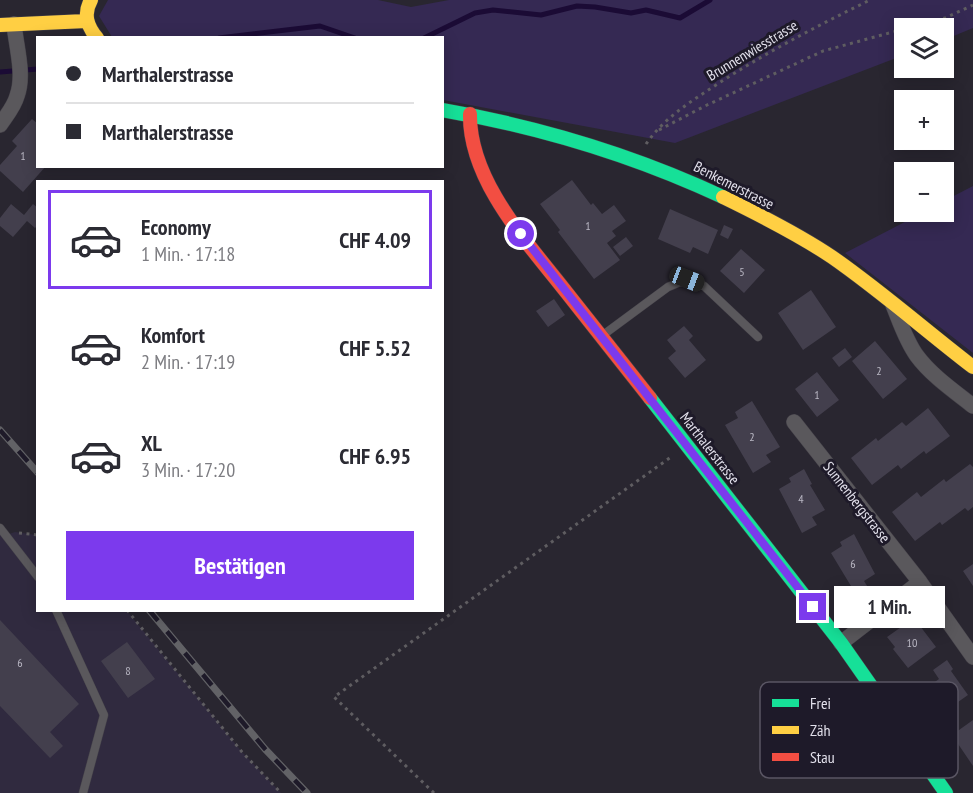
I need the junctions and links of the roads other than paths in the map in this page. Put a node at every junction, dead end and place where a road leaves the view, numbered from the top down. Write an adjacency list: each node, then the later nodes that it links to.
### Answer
1 (91, 0): 2 (street)
2 (86, 21): 3 (street); 4 (street)
3 (7, 25): 7 (street)
4 (95, 36)
5 (444, 110): 6 (street, Benkemerstrasse)
6 (470, 114): 8 (street, Benkemerstrasse); 9 (street, Marthalerstrasse)
7 (0, 125)
8 (892, 302): 11 (street, Benkemerstrasse); 12 (street)
9 (600, 337): 10 (lane); 18 (street, Marthalerstrasse)
10 (758, 337)
11 (973, 367)
12 (973, 406)
13 (794, 422): 16 (street, Sunnenbergstrasse)
14 (0, 528): 15 (lane)
15 (36, 574)
16 (920, 582): 18 (street); 19 (street, Sunnenbergstrasse)
17 (57, 612): 22 (lane)
18 (841, 643): 20 (street, Marthalerstrasse)
19 (973, 657)
20 (868, 682)
21 (936, 778): 23 (street, Marthalerstrasse)
22 (83, 793)
23 (946, 793)

